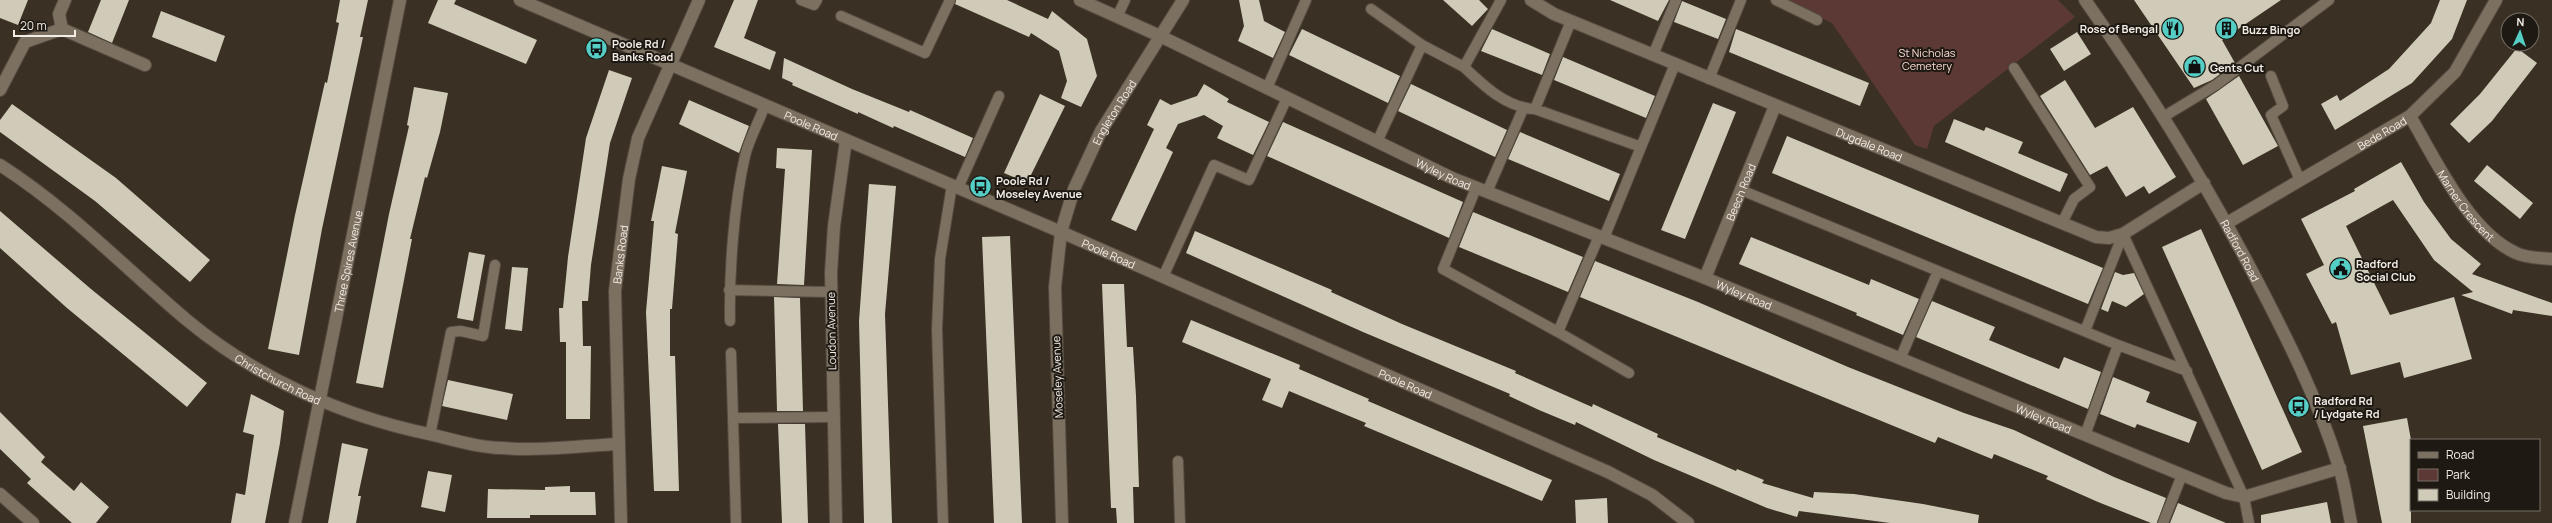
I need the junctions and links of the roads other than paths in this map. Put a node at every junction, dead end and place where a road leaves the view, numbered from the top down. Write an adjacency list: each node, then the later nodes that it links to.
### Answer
1 (65, 0): 25 (street)
2 (400, 0): 75 (street, Three Spires Avenue)
3 (520, 0): 29 (street, Poole Road)
4 (699, 0): 29 (street, Banks Road)
5 (802, 0): 6 (lane)
6 (817, 0)
7 (950, 0): 21 (lane)
8 (1080, 0): 22 (street, Wyley Road)
9 (1125, 0): 22 (lane)
10 (1183, 0): 26 (street, Engleton Road)
11 (1306, 0): 36 (lane)
12 (1501, 0): 32 (lane)
13 (1530, 0): 24 (street, Dugdale Road)
14 (1676, 0): 28 (lane)
15 (1741, 0): 35 (lane)
16 (1776, 0): 23 (lane)
17 (2085, 0): 45 (street, Radford Road)
18 (2329, 0): 45 (lane)
19 (2496, 0): 44 (street, Bede Road)
20 (1372, 9): 27 (lane)
21 (841, 16)
22 (1117, 17): 26 (street, Wyley Road)
23 (1817, 20)
24 (1571, 21): 28 (street, Dugdale Road); 43 (lane)
25 (62, 29): 31 (street); 37 (street)
26 (1160, 36): 36 (street, Wyley Road); 57 (street, Engleton Road)
27 (1422, 45): 32 (lane); 47 (lane)
28 (1653, 55): 30 (street, Dugdale Road)
29 (670, 64): 40 (street, Poole Road); 80 (street, Banks Road)
30 (1675, 64): 35 (street, Dugdale Road); 48 (lane)
31 (145, 65)
32 (1464, 68): 42 (lane)
33 (2014, 68): 55 (lane)
34 (2271, 76): 50 (lane)
35 (1709, 79): 41 (street, Dugdale Road)
36 (1267, 88): 39 (street, Wyley Road)
37 (0, 90)
38 (999, 96): 52 (lane)
39 (1287, 98): 47 (street, Wyley Road); 63 (lane)
40 (765, 105): 46 (street, Poole Road); 65 (lane)
41 (1775, 106): 54 (street, Beech Road); 55 (street, Dugdale Road)
42 (1523, 109): 43 (lane); 53 (lane)
43 (1535, 109): 48 (lane)
44 (2410, 116): 50 (street, Bede Road); 60 (street, Marner Crescent)
45 (2163, 117): 51 (street, Radford Road)
46 (846, 140): 52 (street, Poole Road); 66 (street, Loudon Avenue)
47 (1377, 142): 53 (street, Wyley Road)
48 (1641, 147): 59 (lane)
49 (0, 165): 75 (street, Christchurch Road)
50 (2300, 180): 56 (street, Bede Road)
51 (2204, 183): 56 (street, Radford Road); 58 (street, Dugdale Road)
52 (955, 187): 57 (street, Poole Road); 91 (lane)
53 (1482, 190): 59 (street, Wyley Road); 69 (lane)
54 (1741, 190): 62 (lane); 64 (street, Beech Road)
55 (2062, 223): 58 (street, Dugdale Road)
56 (2227, 223): 82 (street, Radford Road)
57 (1061, 232): 63 (street, Poole Road); 92 (street, Moseley Avenue)
58 (2123, 234): 68 (lane); 73 (lane)
59 (1601, 237): 64 (street, Wyley Road); 69 (lane)
60 (2552, 258)
61 (495, 265): 78 (lane)
62 (1938, 271): 68 (lane); 72 (lane)
63 (1163, 277): 94 (street, Poole Road)
64 (1705, 278): 72 (street, Wyley Road)
65 (730, 290): 66 (lane); 67 (lane)
66 (831, 292): 76 (street, Loudon Avenue)
67 (730, 321)
68 (2085, 331): 70 (lane)
69 (1558, 332): 74 (lane)
70 (2118, 345): 73 (lane); 79 (lane)
71 (731, 353): 77 (lane)
72 (1900, 358): 79 (street, Wyley Road)
73 (2187, 371): 85 (lane)
74 (1630, 373)
75 (319, 401): 78 (street, Christchurch Road); 87 (street, Three Spires Avenue)
76 (832, 417): 77 (lane); 90 (street, Loudon Avenue)
77 (733, 418): 89 (lane)
78 (430, 435): 80 (street, Christchurch Road)
79 (2084, 435): 83 (street, Wyley Road)
80 (619, 444): 88 (street, Banks Road)
81 (1178, 461): 93 (lane)
82 (2340, 468): 85 (street); 97 (street, Radford Road)
83 (2182, 475): 85 (street, Wyley Road); 95 (lane)
84 (0, 494): 86 (street)
85 (2244, 497): 96 (lane)
86 (33, 523)
87 (295, 523)
88 (621, 523)
89 (736, 523)
90 (836, 523)
91 (943, 523)
92 (1062, 523)
93 (1180, 523)
94 (1688, 523)
95 (2163, 523)
96 (2249, 523)
97 (2351, 523)

